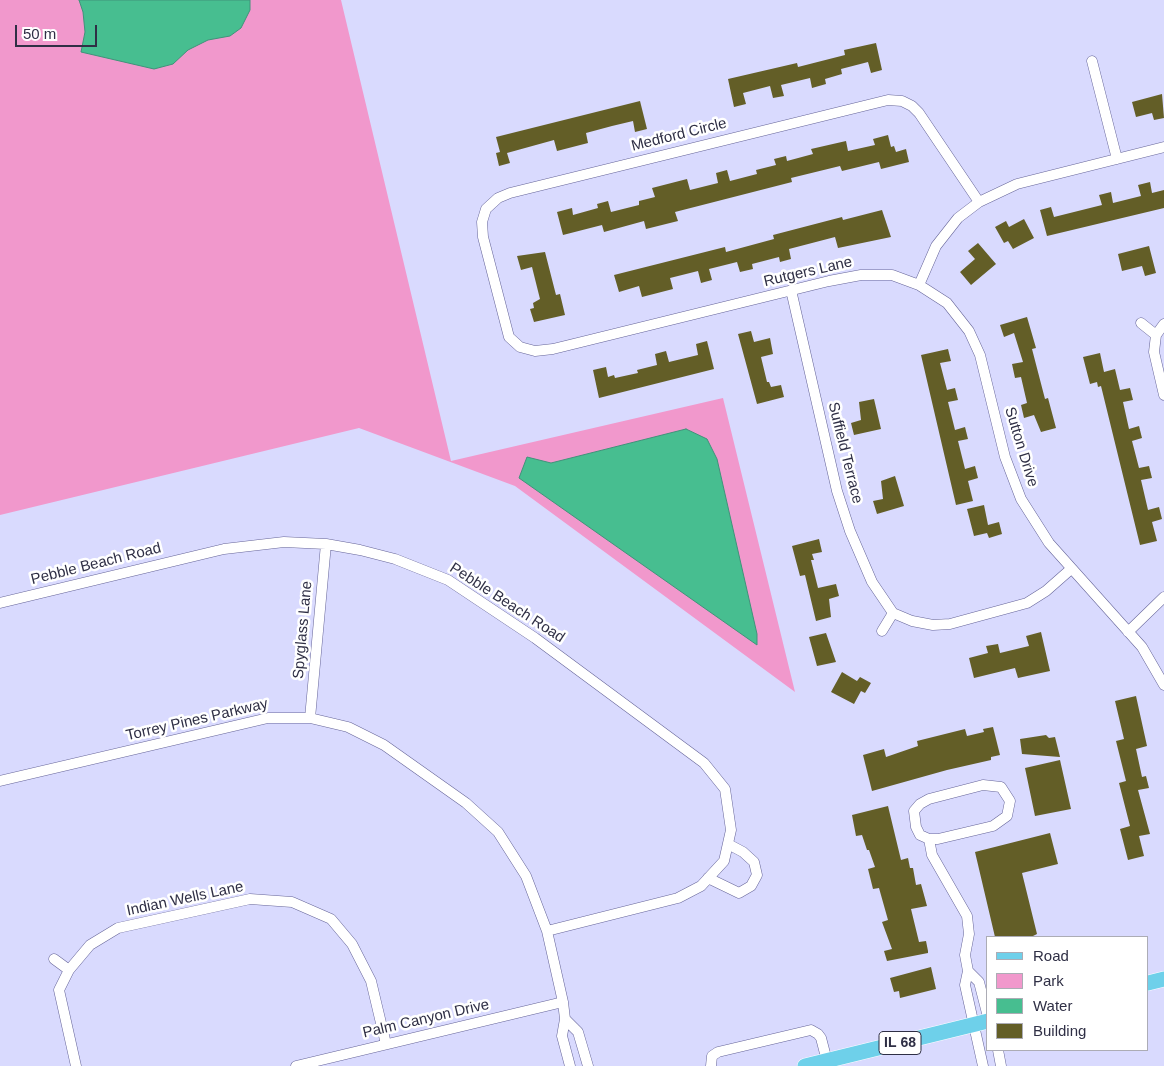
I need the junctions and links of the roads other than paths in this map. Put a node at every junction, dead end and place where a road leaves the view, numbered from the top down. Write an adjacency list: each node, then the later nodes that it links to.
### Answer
1 (1092, 61): 3 (street)
2 (1164, 148): 3 (street)
3 (1116, 159): 4 (street)
4 (979, 202): 5 (street); 10 (street, Medford Circle)
5 (919, 285): 6 (street, Rutgers Lane); 13 (street, Sutton Drive)
6 (791, 290): 10 (street, Rutgers Lane); 16 (street, Suffield Terrace)
7 (1141, 323): 9 (street)
8 (1164, 324): 9 (street)
9 (1156, 335): 11 (street)
10 (520, 347)
11 (1164, 395)
12 (326, 544): 15 (street, Pebble Beach Road); 20 (street, Spyglass Lane); 23 (street, Pebble Beach Road)
13 (1071, 569): 16 (street); 18 (street, Sutton Drive)
14 (1164, 597): 18 (street)
15 (0, 603)
16 (893, 613): 17 (street)
17 (882, 631)
18 (1128, 632): 19 (street, Sutton Drive)
19 (1164, 685)
20 (310, 718): 21 (street, Torrey Pines Parkway); 25 (street, Torrey Pines Parkway)
21 (0, 781)
22 (929, 839): 22 (street); 28 (street)
23 (728, 844): 24 (street, Pebble Beach Road); 24 (street)
24 (708, 878): 25 (street, Pebble Beach Road)
25 (547, 931): 31 (street, Torrey Pines Parkway)
26 (54, 959): 27 (street)
27 (69, 970): 36 (street, Indian Wells Lane); 39 (street, Indian Wells Lane)
28 (968, 972): 32 (street); 35 (street)
29 (1164, 979): 30 (main road)
30 (1149, 983)
31 (563, 1002): 33 (street, Torrey Pines Parkway); 36 (street, Palm Canyon Drive)
32 (986, 1009)
33 (565, 1019): 41 (street, Torrey Pines Parkway); 42 (street)
34 (986, 1022): 35 (main road, IL 68)
35 (973, 1025): 38 (main road, IL 68); 45 (street)
36 (386, 1044): 40 (street, Palm Canyon Drive)
37 (998, 1051): 46 (street)
38 (826, 1061): 43 (street); 44 (main road, IL 68)
39 (76, 1066)
40 (296, 1066)
41 (570, 1066)
42 (588, 1066)
43 (711, 1066)
44 (806, 1066)
45 (983, 1066)
46 (1001, 1066)

